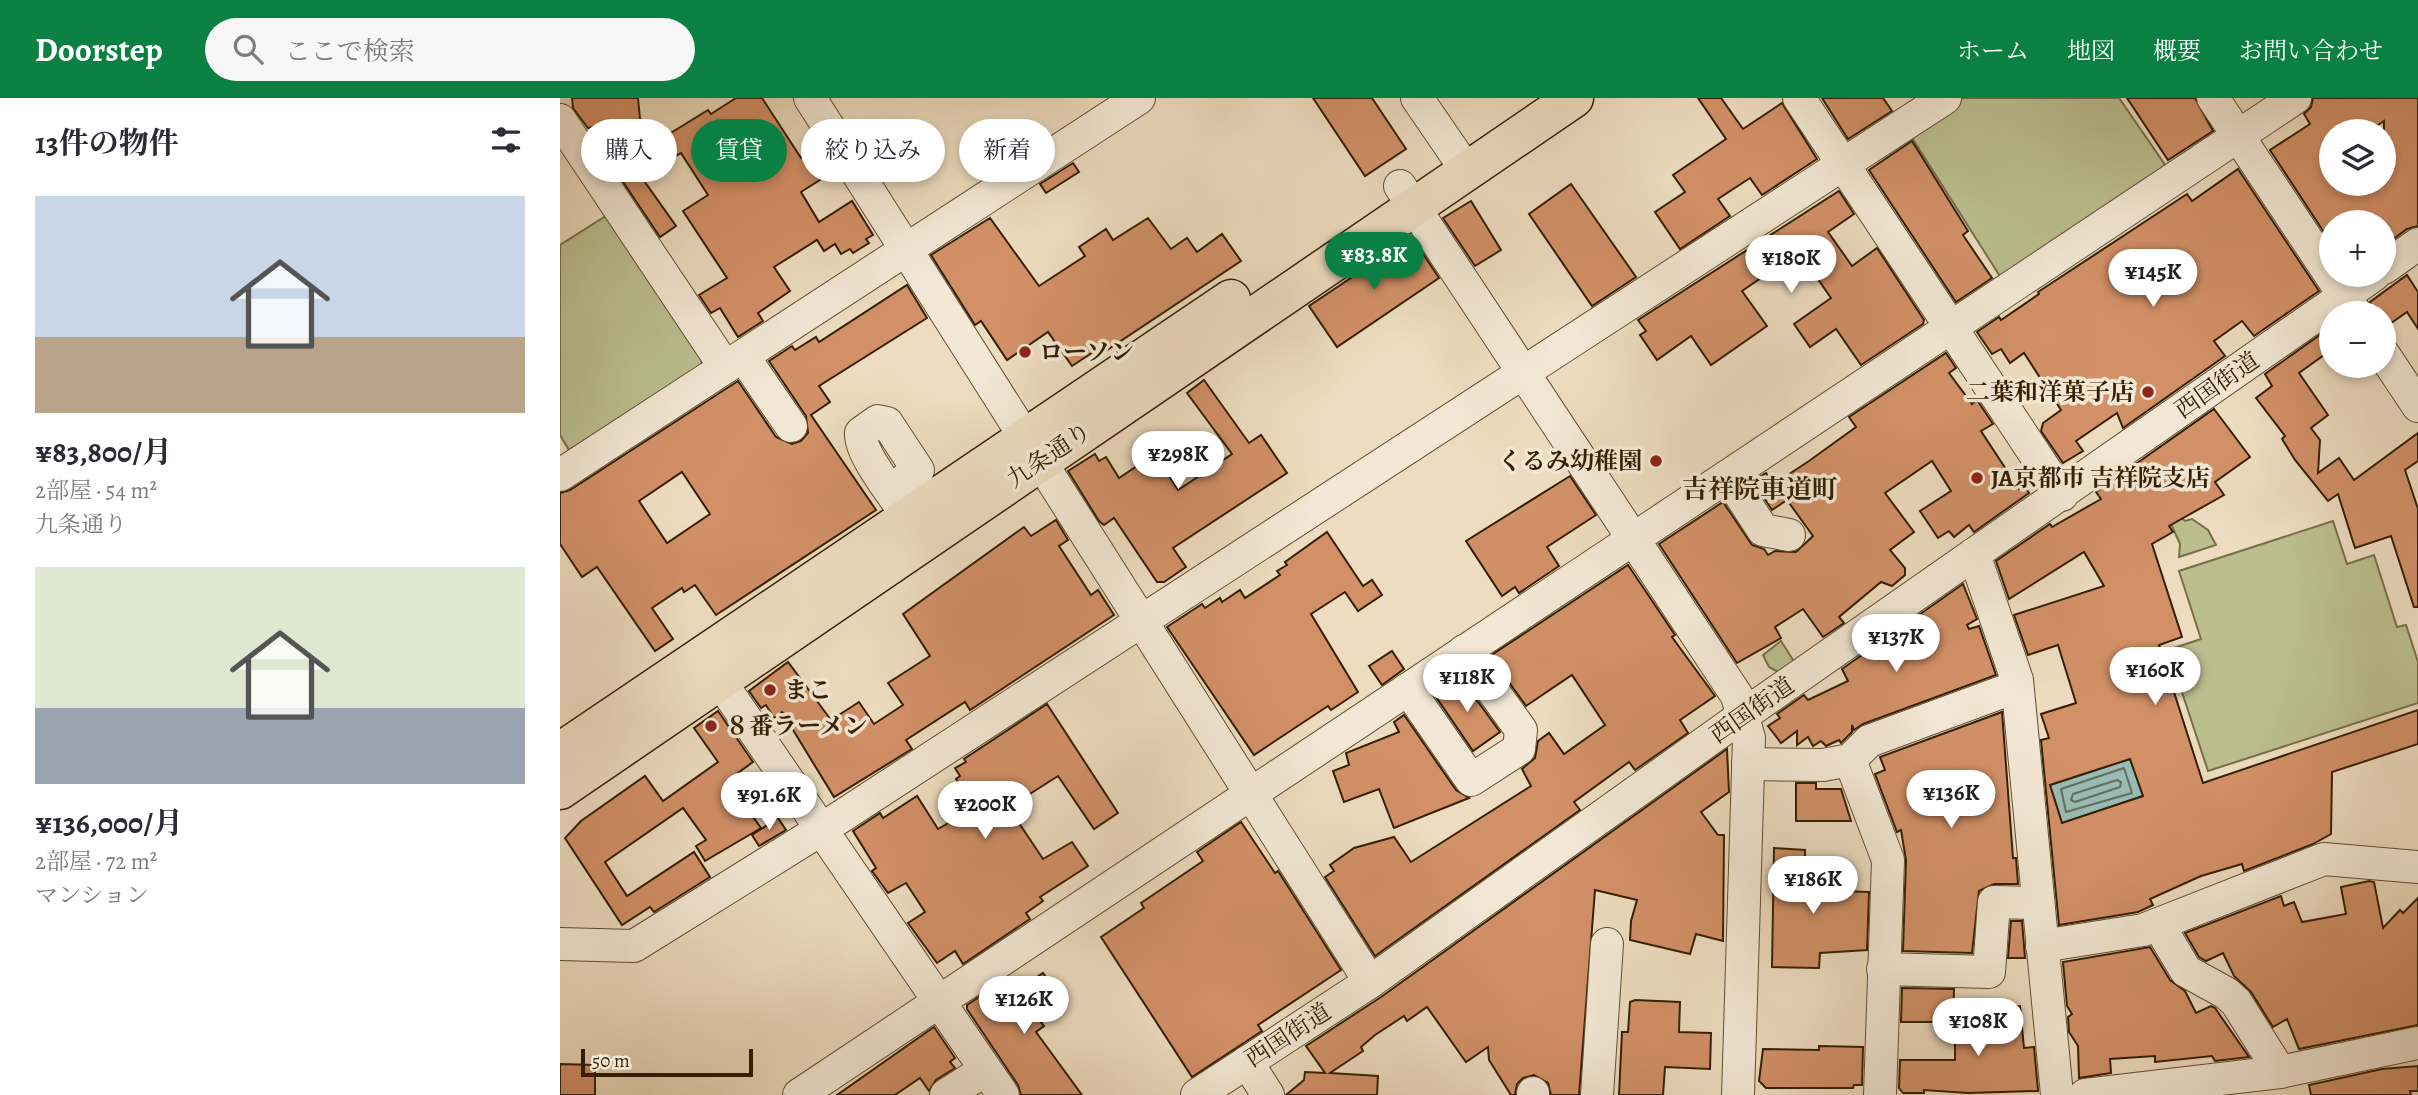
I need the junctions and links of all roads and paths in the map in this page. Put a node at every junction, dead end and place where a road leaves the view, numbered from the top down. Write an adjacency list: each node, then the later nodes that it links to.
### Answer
1 (810, 98): 16 (street)
2 (1139, 98): 16 (street)
3 (1417, 98): 12 (street)
4 (1530, 98): 12 (highway, 九条通り)
5 (1574, 98): 12 (highway, 九条通り)
6 (1800, 98): 13 (street)
7 (1945, 98): 13 (street)
8 (2213, 98): 11 (street)
9 (2295, 98): 11 (street)
10 (560, 120): 23 (street)
11 (2238, 136): 19 (street); 22 (street)
12 (1460, 161): 14 (highway, 九条通り)
13 (1844, 163): 22 (street); 25 (street)
14 (1407, 196): 25 (street); 28 (highway, 九条通り)
15 (2418, 244): 17 (street)
16 (905, 250): 23 (street); 28 (street)
17 (2396, 260)
18 (2364, 287): 20 (street, 西国街道)
19 (2348, 301)
20 (2352, 301)
21 (2319, 325): 31 (street, 西国街道)
22 (1951, 327): 30 (street); 31 (street)
23 (734, 362): 27 (street); 29 (street)
24 (2396, 373): 26 (street)
25 (1522, 374): 33 (street); 35 (street)
26 (2418, 406)
27 (791, 426)
28 (1030, 450): 35 (street); 37 (highway, 九条通り); 37 (highway, 九条通り)
29 (560, 475)
30 (1728, 476): 32 (street); 33 (street)
31 (2062, 495): 34 (street, 西国街道)
32 (1790, 535)
33 (1634, 538): 36 (street); 40 (street)
34 (1975, 554): 39 (street); 40 (street, 西国街道)
35 (1142, 621): 45 (street); 46 (street)
36 (1464, 652): 38 (street); 38 (street)
37 (711, 668): 41 (highway, 九条通り); 44 (highway, 九条通り); 46 (street)
38 (1408, 689): 45 (street)
39 (2018, 694): 42 (street); 48 (street)
40 (1745, 714): 43 (street); 54 (street, 西国街道)
41 (560, 752)
42 (1850, 760): 43 (street); 53 (street)
43 (1748, 764): 65 (street)
44 (560, 790)
45 (1250, 794): 54 (street); 55 (street)
46 (822, 829): 50 (street); 55 (street)
47 (2418, 867): 49 (street)
48 (2037, 903): 52 (street); 53 (street)
49 (2158, 924): 52 (street); 58 (street)
50 (560, 944)
51 (1607, 944): 64 (street)
52 (2042, 946): 67 (street)
53 (1883, 969): 66 (street)
54 (1370, 982): 57 (street, 西国街道)
55 (938, 1003): 59 (street); 60 (street)
56 (2418, 1042): 58 (street)
57 (1247, 1062): 62 (street, 西国街道); 63 (street)
58 (2293, 1079): 68 (street)
59 (994, 1083): 61 (street)
60 (799, 1095)
61 (946, 1095)
62 (1197, 1095)
63 (1268, 1095)
64 (1597, 1095)
65 (1738, 1095)
66 (1880, 1095)
67 (2057, 1095)
68 (2085, 1095)

